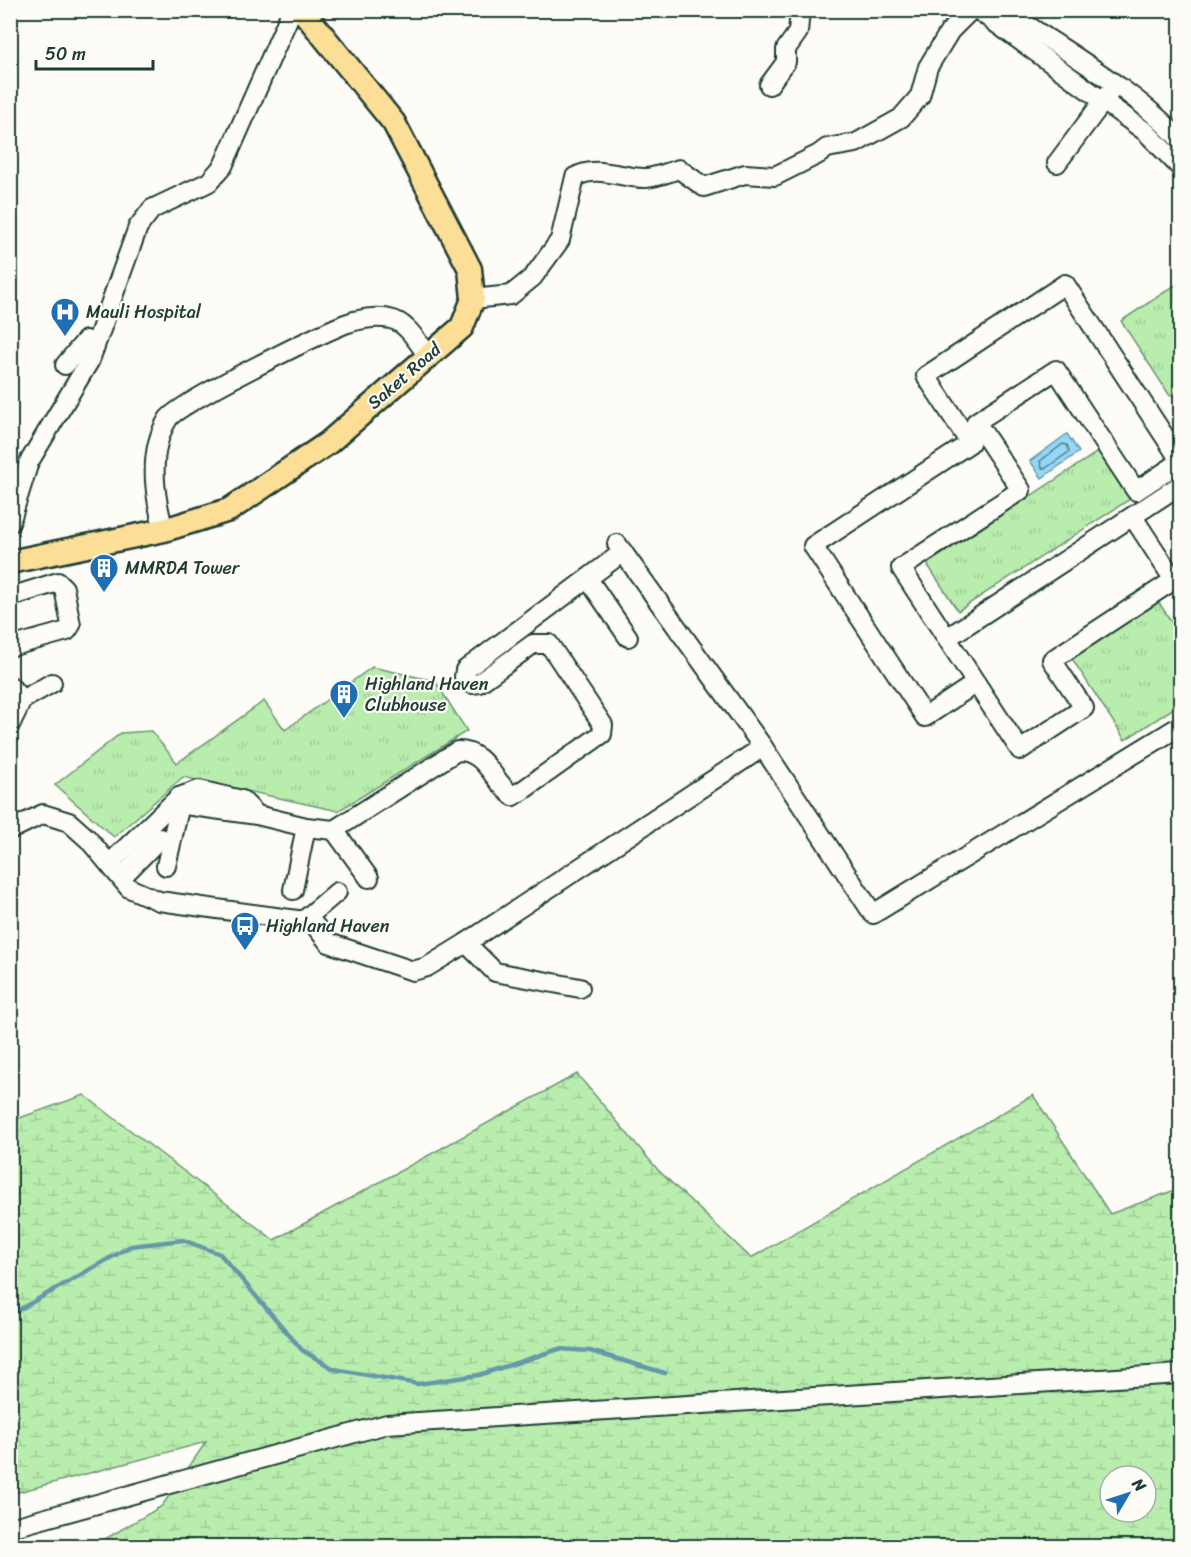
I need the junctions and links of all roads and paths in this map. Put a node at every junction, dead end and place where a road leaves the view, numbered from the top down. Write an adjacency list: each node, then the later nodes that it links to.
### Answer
1 (292, 10): 15 (street)
2 (302, 10): 14 (main road, Saket Road)
3 (800, 10): 7 (street)
4 (971, 10): 14 (street)
5 (978, 10): 9 (street)
6 (1005, 10): 8 (street)
7 (769, 86)
8 (1114, 86): 9 (street); 10 (street)
9 (1104, 101): 12 (street); 13 (street)
10 (1174, 124): 11 (street)
11 (1180, 140)
12 (1057, 163)
13 (1180, 167)
14 (473, 299): 16 (main road, Saket Road)
15 (90, 344): 17 (street); 19 (street)
16 (428, 356): 24 (main road, Saket Road); 24 (street)
17 (65, 365)
18 (1180, 461): 29 (street); 32 (street)
19 (29, 462): 20 (street); 23 (street)
20 (10, 468)
21 (1180, 485): 22 (street)
22 (1132, 517): 29 (street); 32 (street)
23 (10, 523)
24 (164, 530): 25 (main road, Saket Road)
25 (10, 562)
26 (588, 579): 28 (street); 36 (street); 40 (street)
27 (10, 597): 30 (street)
28 (628, 637)
29 (947, 638): 32 (street)
30 (10, 647)
31 (52, 682): 33 (street)
32 (976, 683)
33 (16, 693): 34 (street)
34 (10, 725)
35 (1180, 726): 36 (street)
36 (763, 747): 48 (street)
37 (257, 815): 38 (street); 42 (street); 43 (street)
38 (306, 827): 40 (street); 45 (street)
39 (10, 830): 43 (street)
40 (334, 830): 44 (street)
41 (160, 838): 43 (street)
42 (166, 867)
43 (115, 871): 47 (street)
44 (369, 878)
45 (293, 890)
46 (337, 892): 47 (street)
47 (303, 921): 48 (street)
48 (465, 943): 49 (street)
49 (580, 988)
50 (1180, 1374): 51 (street)
51 (10, 1528)

